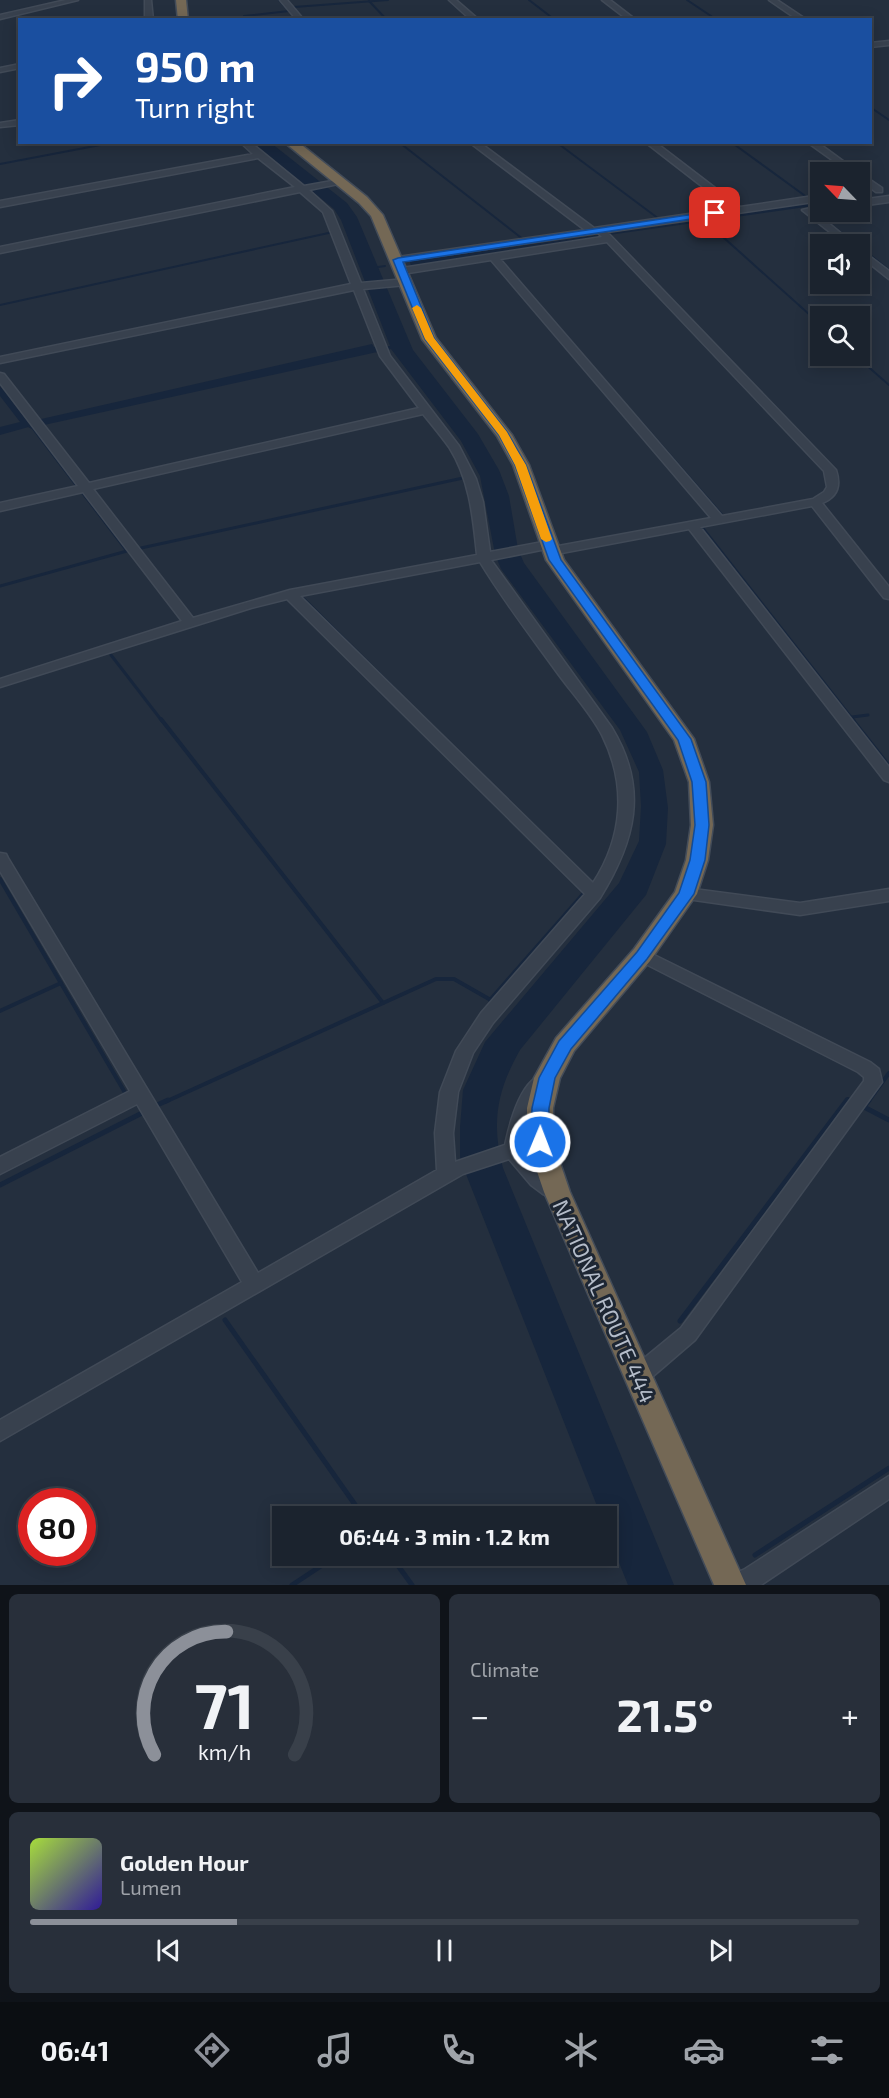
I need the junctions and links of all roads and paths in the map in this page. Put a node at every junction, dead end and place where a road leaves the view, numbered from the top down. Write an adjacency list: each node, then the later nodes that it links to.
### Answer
1 (75, 0): 9 (street)
2 (148, 0): 8 (street)
3 (181, 0): 10 (highway)
4 (283, 0): 11 (street)
5 (453, 0): 12 (street)
6 (605, 0): 13 (street)
7 (772, 0): 14 (street)
8 (149, 16)
9 (0, 17)
10 (183, 18)
11 (299, 18)
12 (474, 18)
13 (630, 18)
14 (801, 18)
15 (889, 43): 16 (street)
16 (872, 45): 17 (street)
17 (889, 53)
18 (18, 66): 19 (street)
19 (0, 70)
20 (18, 122): 21 (street)
21 (0, 125)
22 (246, 144): 27 (street)
23 (292, 144): 30 (highway, NATIONAL ROUTE 444)
24 (477, 144): 39 (street)
25 (652, 144): 37 (street)
26 (814, 144): 28 (street)
27 (259, 155): 31 (street); 36 (street)
28 (840, 162)
29 (870, 181): 32 (street)
30 (334, 182): 31 (street); 44 (highway, NATIONAL ROUTE 444)
31 (304, 188): 41 (street); 46 (street)
32 (884, 189)
33 (810, 199): 37 (street)
34 (889, 199): 35 (street)
35 (870, 202)
36 (0, 204)
37 (738, 210): 39 (street)
38 (822, 222): 40 (street)
39 (602, 234): 42 (street); 44 (street); 51 (street)
40 (837, 234)
41 (0, 250)
42 (493, 257): 44 (street); 53 (street)
43 (870, 260): 45 (street)
44 (399, 272): 46 (street); 55 (highway, NATIONAL ROUTE 444)
45 (889, 276)
46 (360, 286): 47 (street); 49 (street)
47 (0, 360)
48 (0, 376): 50 (street)
49 (426, 410): 50 (street); 56 (street)
50 (85, 488): 52 (street); 61 (street)
51 (815, 502): 53 (street); 58 (street)
52 (0, 507)
53 (719, 520): 54 (street)
54 (692, 525): 55 (street); 63 (street)
55 (543, 548): 56 (street); 66 (highway, NATIONAL ROUTE 444)
56 (486, 557): 59 (street); 65 (street)
57 (889, 574): 58 (street)
58 (874, 576): 60 (street)
59 (290, 594): 61 (street); 65 (street)
60 (889, 595)
61 (190, 623): 62 (street)
62 (0, 683)
63 (889, 777)
64 (0, 858): 70 (street)
65 (594, 894): 73 (street)
66 (686, 894): 67 (street); 68 (highway, NATIONAL ROUTE 444)
67 (889, 895)
68 (642, 955): 69 (highway, NATIONAL ROUTE 444); 76 (street)
69 (547, 1078): 71 (street); 74 (highway, NATIONAL ROUTE 444)
70 (147, 1104): 72 (street); 75 (street)
71 (510, 1151): 73 (street); 74 (street)
72 (0, 1166)
73 (451, 1172): 75 (street)
74 (556, 1192): 76 (highway, NATIONAL ROUTE 444)
75 (255, 1285): 77 (street)
76 (638, 1376): 79 (highway, NATIONAL ROUTE 444)
77 (0, 1431)
78 (889, 1486): 80 (street)
79 (730, 1585)
80 (735, 1585)

